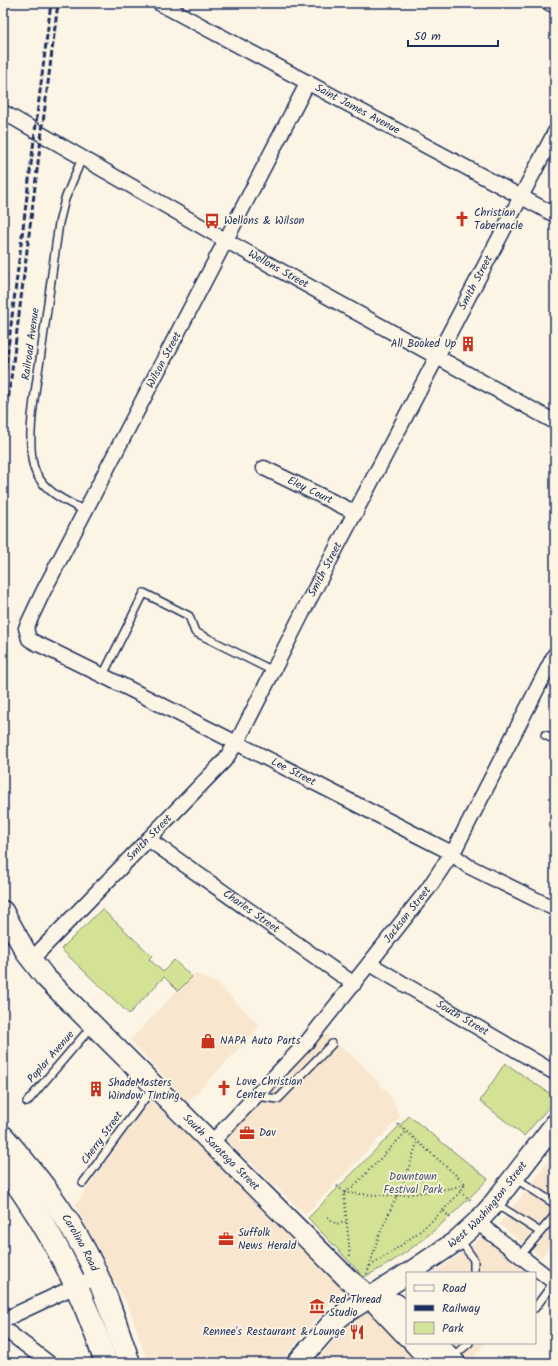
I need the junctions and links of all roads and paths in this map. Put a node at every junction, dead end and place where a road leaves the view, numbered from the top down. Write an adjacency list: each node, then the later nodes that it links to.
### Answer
1 (159, 3): 4 (street, Saint James Avenue)
2 (549, 3): 3 (street)
3 (555, 6)
4 (308, 82): 8 (street, Saint James Avenue); 10 (street, Wilson Street)
5 (3, 112): 7 (street, Wellons Street)
6 (555, 132): 8 (street, Smith Street)
7 (82, 158): 10 (street, Wellons Street); 14 (lane, Railroad Avenue)
8 (521, 197): 9 (street, Saint James Avenue); 11 (street, Smith Street)
9 (555, 215)
10 (226, 240): 11 (street, Wellons Street); 14 (street, Wilson Street)
11 (436, 358): 12 (street, Wellons Street); 15 (street, Smith Street)
12 (555, 422)
13 (264, 468): 15 (street, Eley Court)
14 (85, 511): 16 (street, Wilson Street)
15 (356, 513): 18 (street, Smith Street)
16 (30, 639): 19 (street, Lee Street)
17 (555, 654): 24 (street, Jackson Street)
18 (273, 671): 19 (lane); 22 (street, Smith Street)
19 (103, 675): 22 (street, Lee Street)
20 (545, 736): 21 (lane)
21 (555, 740)
22 (236, 744): 23 (street, Smith Street); 24 (street, Lee Street)
23 (148, 840): 27 (street, Smith Street); 29 (street, Charles Street)
24 (452, 853): 25 (street, Lee Street); 28 (street, Jackson Street)
25 (555, 909)
26 (3, 911): 27 (street, South Saratoga Street)
27 (31, 960): 30 (street, South Saratoga Street)
28 (370, 964): 29 (street, Jackson Street); 32 (street, South Street)
29 (354, 984): 34 (street, Jackson Street)
30 (92, 1026): 33 (street, South Saratoga Street); 35 (lane, Poplar Avenue)
31 (332, 1044): 34 (lane)
32 (555, 1073)
33 (154, 1086): 40 (street, South Saratoga Street); 44 (lane, Cherry Street)
34 (255, 1096): 40 (street, Jackson Street)
35 (27, 1102)
36 (398, 1124): 37 (path)
37 (406, 1132): 41 (path); 48 (path)
38 (550, 1134): 43 (street, West Washington Street)
39 (3, 1137): 68 (main road, Carolina Road)
40 (212, 1142): 71 (street, South Saratoga Street)
41 (417, 1143): 45 (path); 49 (path)
42 (3, 1165): 70 (main road, Carolina Road)
43 (514, 1177): 51 (street, West Washington Street); 52 (lane)
44 (83, 1183)
45 (466, 1184): 47 (path); 49 (path)
46 (337, 1186): 48 (path)
47 (460, 1192): 50 (path); 53 (path)
48 (344, 1193): 49 (path); 57 (path)
49 (396, 1196): 63 (path)
50 (472, 1201)
51 (494, 1203): 58 (street, West Washington Street); 59 (lane)
52 (555, 1204)
53 (444, 1211): 56 (path); 63 (path)
54 (555, 1214): 59 (lane)
55 (328, 1217): 57 (path)
56 (451, 1220)
57 (346, 1222): 62 (path)
58 (477, 1222): 60 (street, West Washington Street); 61 (street)
59 (540, 1232): 61 (lane)
60 (459, 1238): 64 (lane); 66 (street, West Washington Street)
61 (520, 1256): 65 (street)
62 (344, 1261)
63 (370, 1266): 71 (path)
64 (474, 1270)
65 (536, 1271): 69 (street)
66 (411, 1272)
67 (406, 1275): 71 (street, West Washington Street)
68 (97, 1276): 70 (street); 83 (main road, Carolina Road)
69 (555, 1282): 72 (lane)
70 (76, 1285): 74 (street); 82 (main road, Carolina Road)
71 (367, 1288): 73 (street); 76 (street, South Saratoga Street); 84 (street, West Washington Street)
72 (536, 1307)
73 (406, 1313)
74 (3, 1320)
75 (3, 1328): 81 (street)
76 (406, 1335)
77 (416, 1344): 80 (street)
78 (437, 1344): 80 (street)
79 (468, 1344): 80 (lane)
80 (447, 1362)
81 (49, 1363)
82 (106, 1363)
83 (129, 1363)
84 (297, 1363)

